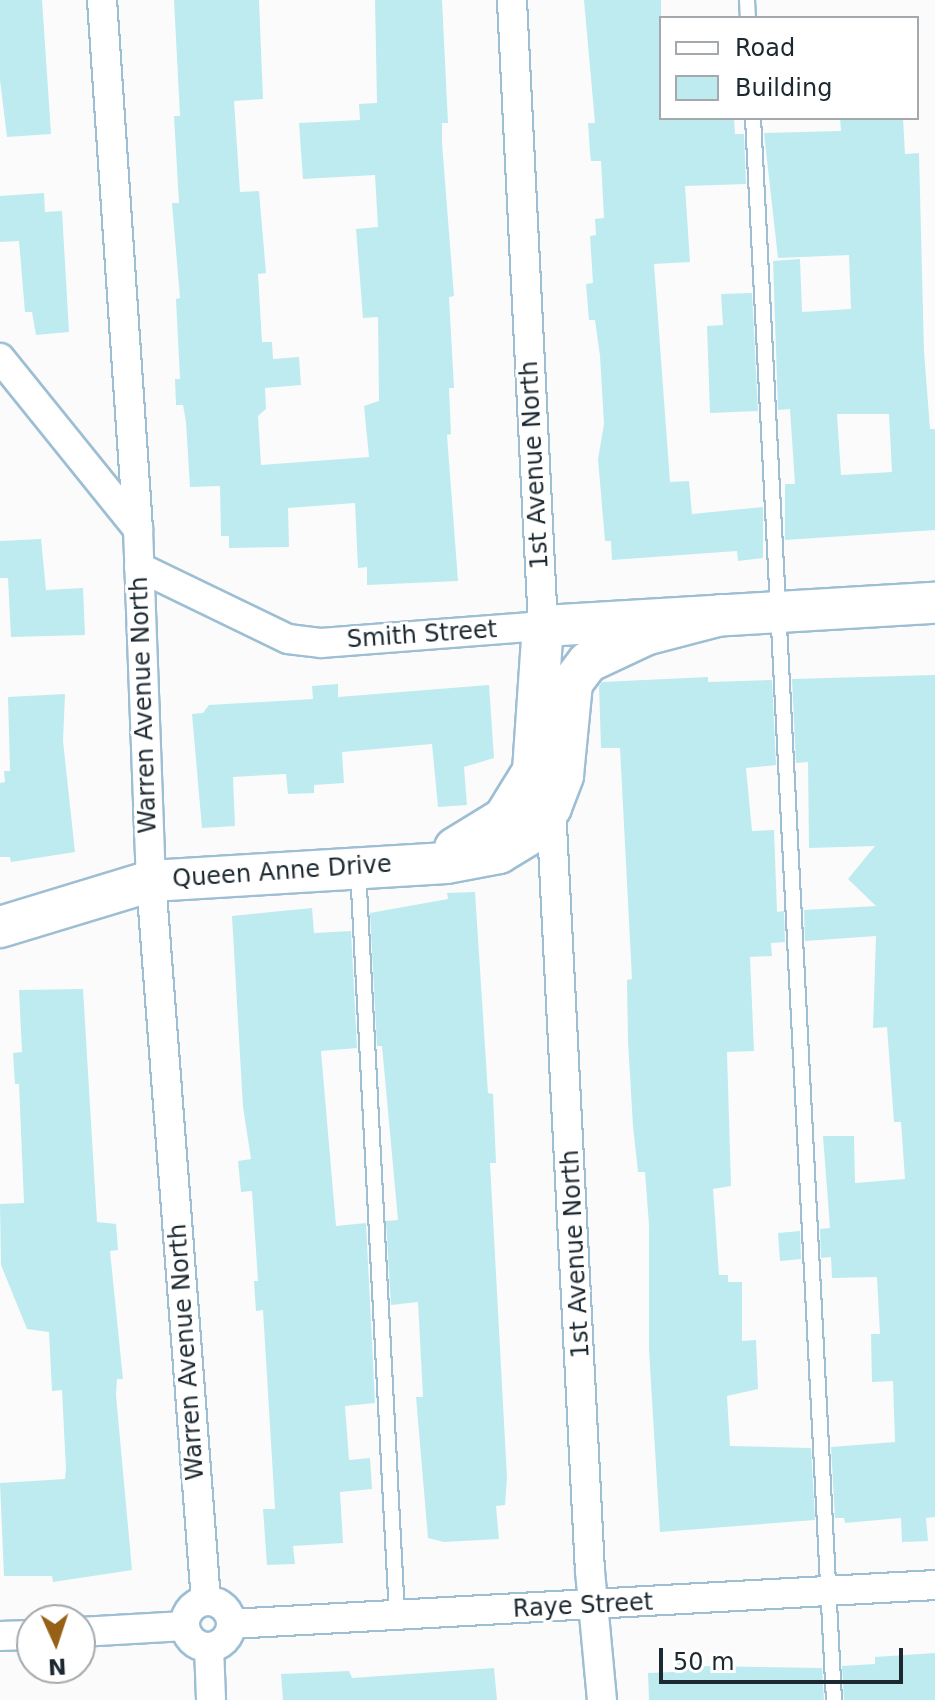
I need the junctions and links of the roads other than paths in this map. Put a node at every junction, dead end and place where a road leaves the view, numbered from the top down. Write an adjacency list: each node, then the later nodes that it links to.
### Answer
1 (102, 0): 5 (street, Warren Avenue North)
2 (512, 0): 10 (street, 1st Avenue North)
3 (753, 120): 8 (lane)
4 (0, 358): 5 (street)
5 (138, 529): 6 (street, Warren Avenue North)
6 (139, 567): 10 (street, Smith Street); 14 (street, Warren Avenue North)
7 (935, 603): 8 (main road, Smith Street)
8 (778, 612): 9 (main road, Smith Street); 17 (lane)
9 (721, 615): 10 (main road, Smith Street); 11 (main road, Smith Street)
10 (543, 626): 12 (main road, 1st Avenue North)
11 (551, 807): 12 (main road, Queen Anne Drive); 19 (street, 1st Avenue North)
12 (413, 864): 13 (main road, Queen Anne Drive)
13 (358, 866): 14 (main road, Queen Anne Drive); 20 (lane)
14 (151, 881): 15 (main road, Queen Anne Drive); 18 (street, Warren Avenue North)
15 (0, 927)
16 (935, 1585): 17 (street, Raye Street)
17 (830, 1592): 19 (street, Raye Street); 27 (lane)
18 (206, 1601): 21 (street); 22 (street)
19 (594, 1606): 20 (street, Raye Street); 26 (street, 1st Avenue North)
20 (397, 1616): 21 (street, Raye Street)
21 (231, 1624): 24 (street)
22 (185, 1626): 23 (street); 24 (street)
23 (96, 1631)
24 (209, 1647): 25 (street)
25 (211, 1700)
26 (602, 1700)
27 (834, 1700)

